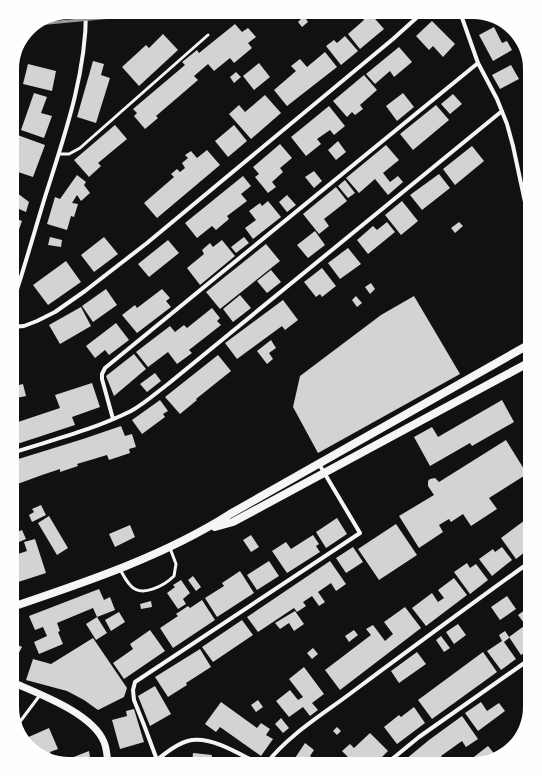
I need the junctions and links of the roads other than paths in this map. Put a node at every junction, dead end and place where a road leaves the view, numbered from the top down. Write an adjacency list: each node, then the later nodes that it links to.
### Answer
1 (86, 19): 7 (street)
2 (415, 19): 10 (street)
3 (463, 19): 5 (street)
4 (208, 35): 7 (lane)
5 (478, 62): 6 (street); 13 (street)
6 (502, 111): 8 (street); 13 (street)
7 (59, 154): 9 (street)
8 (523, 192)
9 (19, 283)
10 (19, 326)
11 (523, 348): 15 (main road)
12 (523, 366): 16 (main road)
13 (113, 419): 14 (street)
14 (19, 451)
15 (319, 464): 16 (street); 17 (main road)
16 (325, 473): 17 (main road); 27 (street)
17 (204, 530): 18 (main road)
18 (169, 547): 20 (main road); 20 (lane)
19 (523, 567): 30 (street)
20 (119, 568): 21 (main road)
21 (19, 604)
22 (523, 664): 31 (street)
23 (19, 685): 24 (street)
24 (40, 695): 25 (lane); 26 (street)
25 (21, 720)
26 (107, 757)
27 (156, 757)
28 (161, 757): 29 (street)
29 (245, 757)
30 (272, 757)
31 (395, 757)

